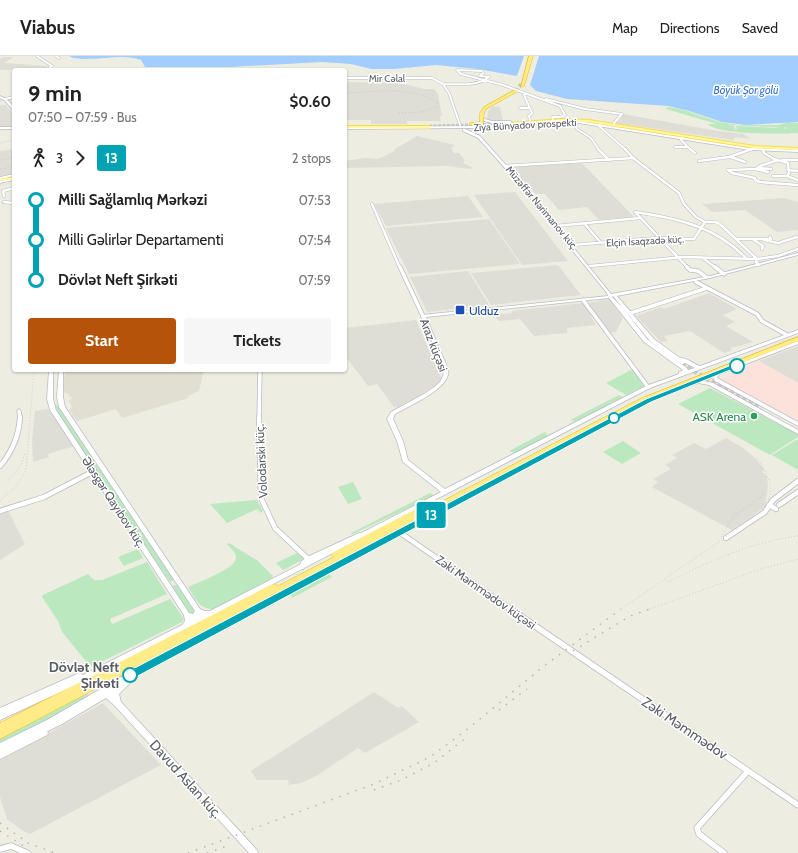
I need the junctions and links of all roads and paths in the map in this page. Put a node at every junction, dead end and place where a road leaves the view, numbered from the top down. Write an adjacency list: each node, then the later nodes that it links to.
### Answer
1 (37, 56): 5 (street)
2 (56, 56): 4 (street)
3 (530, 56): 16 (highway)
4 (59, 58)
5 (50, 66)
6 (463, 70): 7 (street)
7 (457, 71): 8 (street); 10 (street); 14 (street)
8 (467, 72)
9 (470, 74): 10 (street)
10 (465, 75): 13 (street)
11 (476, 75): 13 (street)
12 (347, 78): 15 (street, Mir Cəlal)
13 (479, 79): 14 (street)
14 (485, 80): 15 (street); 17 (street)
15 (443, 84): 41 (street)
16 (522, 85)
17 (526, 95): 18 (street); 26 (street)
18 (530, 95): 22 (street); 27 (street)
19 (0, 97): 21 (main road)
20 (12, 97): 21 (street)
21 (4, 99): 24 (main road)
22 (555, 105): 23 (street); 31 (street)
23 (548, 107)
24 (12, 108)
25 (520, 108): 26 (street)
26 (530, 108): 34 (street)
27 (584, 108): 28 (street); 29 (street); 38 (street)
28 (594, 108)
29 (580, 112)
30 (547, 116): 31 (street)
31 (552, 118): 34 (main road, Ziya Bünyadov prospekti); 37 (main road, Ziya Bünyadov prospekti)
32 (485, 120): 35 (main road); 39 (highway); 42 (main road)
33 (584, 120): 37 (main road); 40 (main road, Ziya Bünyadov prospekti); 50 (main road, Ziya Bünyadov prospekti)
34 (530, 121): 35 (main road, Ziya Bünyadov prospekti)
35 (520, 122): 40 (main road, Ziya Bünyadov prospekti)
36 (575, 122): 37 (main road, Ziya Bünyadov prospekti); 40 (main road, Ziya Bünyadov prospekti); 67 (street)
37 (601, 123): 38 (main road, Ziya Bünyadov prospekti); 40 (main road, Ziya Bünyadov prospekti); 49 (main road, Ziya Bünyadov prospekti); 50 (main road, Ziya Bünyadov prospekti); 66 (street)
38 (614, 123): 49 (main road, Ziya Bünyadov prospekti)
39 (471, 124): 41 (main road, Ziya Bünyadov prospekti); 42 (main road, Ziya Bünyadov prospekti)
40 (509, 124): 42 (main road, Ziya Bünyadov prospekti); 42 (main road, Ziya Bünyadov prospekti)
41 (460, 125): 44 (main road, Ziya Bünyadov prospekti)
42 (493, 125): 46 (main road, Ziya Bünyadov prospekti)
43 (428, 126): 44 (main road, Ziya Bünyadov prospekti); 44 (main road, Ziya Bünyadov prospekti); 45 (main road, Ziya Bünyadov prospekti)
44 (450, 126): 46 (main road, Ziya Bünyadov prospekti); 74 (main road)
45 (347, 127)
46 (487, 127): 74 (main road, Müzəffər Nərimanov küç.)
47 (0, 128): 48 (main road)
48 (12, 128)
49 (636, 128): 50 (main road); 53 (main road, Ziya Bünyadov prospekti); 55 (main road, Ziya Bünyadov prospekti)
50 (658, 133): 51 (main road, Ziya Bünyadov prospekti); 52 (main road, Ziya Bünyadov prospekti)
51 (691, 137): 53 (main road); 60 (main road, Ziya Bünyadov prospekti)
52 (682, 138): 54 (main road, Ziya Bünyadov prospekti); 57 (street)
53 (710, 139): 58 (main road, Ziya Bünyadov prospekti)
54 (723, 144): 55 (main road); 59 (main road, Ziya Bünyadov prospekti)
55 (741, 146): 62 (main road, Ziya Bünyadov prospekti)
56 (675, 147): 57 (street)
57 (688, 147): 64 (street)
58 (788, 148): 60 (main road)
59 (752, 149): 61 (main road, Ziya Bünyadov prospekti); 65 (street)
60 (798, 149): 62 (main road, Ziya Bünyadov prospekti); 63 (main road, Ziya Bünyadov prospekti)
61 (763, 150): 63 (main road, Ziya Bünyadov prospekti); 68 (street)
62 (768, 150): 63 (main road)
63 (793, 151)
64 (695, 153)
65 (731, 157): 70 (street); 71 (street)
66 (635, 158): 67 (street); 91 (street)
67 (609, 160): 74 (street)
68 (779, 160): 69 (street); 72 (street); 75 (street)
69 (798, 160)
70 (698, 161)
71 (745, 162)
72 (788, 162): 73 (street); 77 (street)
73 (792, 163)
74 (506, 166): 93 (main road, Müzəffər Nərimanov küç.)
75 (757, 168): 76 (street); 79 (street); 84 (street)
76 (771, 168)
77 (788, 170): 78 (street); 81 (street)
78 (798, 171)
79 (768, 172)
80 (773, 176): 81 (street)
81 (787, 176): 84 (street)
82 (12, 177): 83 (main road)
83 (0, 179)
84 (798, 184)
85 (12, 189): 86 (street)
86 (4, 196)
87 (4, 202): 88 (street)
88 (12, 203)
89 (372, 204): 125 (street, Araz küçəsi)
90 (640, 218): 92 (street, Elçin İsaqzadə küç.); 94 (street); 97 (street)
91 (705, 222): 94 (street, Elçin İsaqzadə küç.); 98 (street)
92 (584, 223): 93 (street, Elçin İsaqzadə küç.); 101 (street)
93 (557, 226): 102 (main road, Müzəffər Nərimanov küç.)
94 (703, 227): 97 (street, Elçin İsaqzadə küç.); 109 (street)
95 (770, 237): 99 (street)
96 (797, 237): 99 (street)
97 (658, 238): 101 (street, Elçin İsaqzadə küç.); 108 (street)
98 (736, 239): 100 (street); 110 (street)
99 (762, 239): 100 (street)
100 (753, 240): 103 (street)
101 (601, 243): 102 (street, Elçin İsaqzadə küç.)
102 (573, 245): 113 (main road, Müzəffər Nərimanov küç.); 121 (main road)
103 (762, 249)
104 (798, 249): 105 (street)
105 (775, 256): 110 (street); 111 (street)
106 (798, 256): 111 (main road); 116 (main road)
107 (701, 257): 108 (street); 109 (street); 114 (street)
108 (677, 258): 113 (street); 115 (street)
109 (747, 259): 110 (street)
110 (757, 259): 112 (street)
111 (779, 260): 112 (main road)
112 (759, 265): 114 (main road)
113 (590, 266): 119 (main road, Müzəffər Nərimanov küç.)
114 (724, 274): 115 (main road)
115 (706, 278): 117 (main road)
116 (696, 282): 117 (main road); 118 (street)
117 (670, 286): 120 (main road); 121 (main road)
118 (707, 288): 124 (street); 128 (street)
119 (610, 290): 120 (main road); 121 (main road, Müzəffər Nərimanov küç.)
120 (621, 294): 121 (main road)
121 (613, 297): 122 (main road); 123 (main road)
122 (583, 300): 125 (main road); 140 (street)
123 (622, 308): 124 (main road); 131 (main road)
124 (631, 313): 131 (main road)
125 (423, 316): 151 (main road, Araz küçəsi)
126 (798, 331): 128 (main road)
127 (798, 334): 174 (highway)
128 (787, 335): 132 (main road)
129 (798, 339): 175 (highway)
130 (798, 342): 136 (main road)
131 (683, 363): 132 (main road); 140 (main road)
132 (706, 366): 140 (main road)
133 (52, 372): 141 (main road, Ələsgər Qayıbov küç.)
134 (61, 372): 142 (main road)
135 (260, 372): 158 (street, Volodarski küç.)
136 (719, 373): 137 (main road); 138 (main road)
137 (717, 380): 139 (main road); 144 (main road)
138 (692, 383): 139 (main road); 156 (main road)
139 (711, 384): 143 (main road)
140 (651, 386): 151 (main road)
141 (50, 399): 142 (main road); 145 (main road, Ələsgər Qayıbov küç.)
142 (61, 402): 145 (main road); 160 (main road, Ələsgər Qayıbov küç.)
143 (748, 405): 144 (main road); 147 (main road)
144 (759, 405): 147 (main road)
145 (52, 407): 149 (main road, Ələsgər Qayıbov küç.)
146 (18, 410): 148 (street)
147 (798, 428)
148 (0, 466)
149 (94, 471): 154 (street); 161 (main road, Ələsgər Qayıbov küç.)
150 (798, 481): 153 (street)
151 (445, 492): 155 (main road)
152 (798, 492): 153 (street)
153 (769, 506): 157 (street)
154 (0, 511)
155 (370, 532): 158 (street); 159 (main road)
156 (399, 532): 167 (street, Zəki Məmmədov küçəsi); 168 (main road)
157 (726, 538)
158 (308, 559): 159 (street)
159 (302, 567): 163 (main road)
160 (179, 581): 161 (main road); 162 (main road, Ələsgər Qayıbov küç.)
161 (168, 585): 164 (main road, Ələsgər Qayıbov küç.)
162 (198, 611): 163 (main road); 164 (main road)
163 (216, 611): 165 (main road)
164 (187, 616): 165 (main road)
165 (182, 629): 166 (main road)
166 (139, 650): 172 (main road); 173 (main road)
167 (572, 651): 179 (street, Zəki Məmmədov)
168 (141, 669): 169 (main road); 170 (main road); 171 (main road)
169 (106, 694): 170 (main road); 171 (main road, Davud Aslan küç.); 177 (main road); 178 (street)
170 (92, 697): 176 (main road)
171 (118, 704): 183 (main road, Davud Aslan küç.)
172 (0, 711)
173 (0, 717)
174 (0, 728)
175 (0, 735)
176 (0, 747)
177 (0, 752)
178 (0, 756)
179 (748, 771): 180 (street, Zəki Məmmədov); 184 (street)
180 (798, 805)
181 (0, 849): 182 (street)
182 (27, 853)
183 (254, 853)
184 (724, 853)

